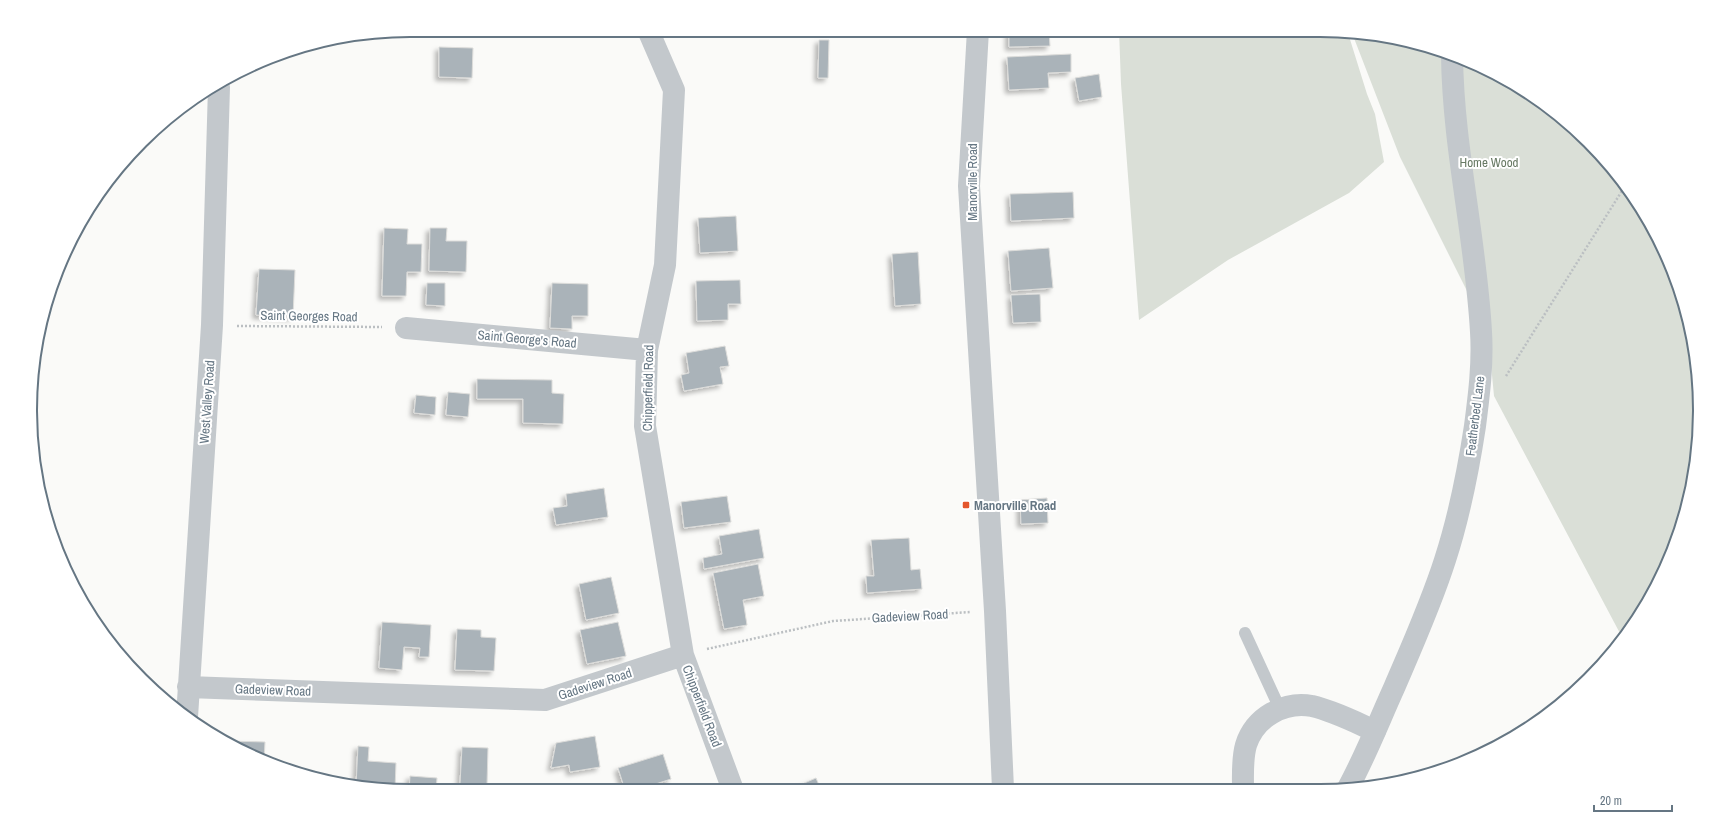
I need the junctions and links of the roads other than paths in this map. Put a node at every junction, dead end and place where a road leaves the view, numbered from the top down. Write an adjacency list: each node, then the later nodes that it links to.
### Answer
1 (651, 37): 6 (street, Chipperfield Road)
2 (978, 37): 17 (street, Manorville Road)
3 (1452, 62): 12 (street, Featherbed Lane)
4 (219, 90): 9 (street, West Valley Road)
5 (406, 328): 6 (street, Saint George's Road)
6 (647, 350): 8 (street, Chipperfield Road)
7 (1245, 633): 10 (lane)
8 (683, 655): 9 (street, Gadeview Road); 16 (street, Chipperfield Road)
9 (188, 687): 11 (street, West Valley Road)
10 (1280, 709): 12 (street); 18 (street)
11 (187, 710)
12 (1375, 731): 13 (street, Featherbed Lane)
13 (1363, 760): 14 (street, Featherbed Lane); 15 (street, Featherbed Lane)
14 (1351, 782)
15 (1361, 782)
16 (731, 784)
17 (1002, 784)
18 (1243, 784)

